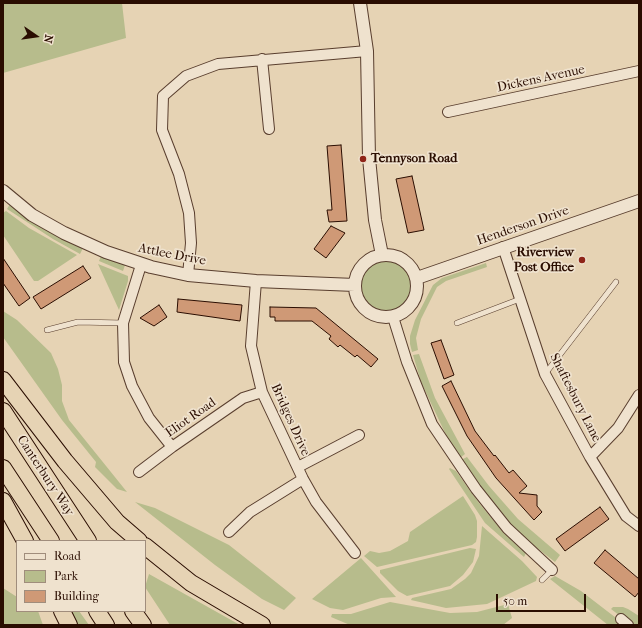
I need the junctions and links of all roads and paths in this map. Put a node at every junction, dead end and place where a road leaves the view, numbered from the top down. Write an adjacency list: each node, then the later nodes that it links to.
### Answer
1 (360, 3): 2 (street)
2 (367, 51): 3 (street); 10 (street)
3 (262, 59): 6 (street); 12 (street)
4 (639, 71): 5 (street, Dickens Avenue)
5 (448, 112)
6 (269, 129)
7 (3, 192): 11 (street, Attlee Drive)
8 (639, 201): 9 (street, Henderson Drive)
9 (503, 247): 13 (street, Henderson Drive); 17 (street, Shaftesbury Lane)
10 (382, 255): 13 (street); 16 (street)
11 (141, 264): 12 (street, Attlee Drive); 20 (street)
12 (188, 275): 14 (street, Attlee Drive)
13 (417, 278): 18 (street)
14 (256, 281): 16 (street, Attlee Drive); 24 (street, Bridges Drive)
15 (616, 282): 22 (lane)
16 (354, 285): 18 (street)
17 (520, 299): 19 (lane); 22 (street, Shaftesbury Lane)
18 (393, 317): 43 (street)
19 (457, 323)
20 (123, 324): 21 (lane); 28 (street)
21 (48, 330)
22 (545, 374): 29 (street, Shaftesbury Lane)
23 (3, 380): 40 (highway)
24 (262, 392): 28 (street, Eliot Road); 30 (street, Bridges Drive)
25 (639, 395): 29 (street)
26 (3, 411): 39 (highway, Canterbury Way)
27 (359, 435): 30 (street)
28 (172, 447): 32 (street, Eliot Road)
29 (590, 457): 35 (street, Shaftesbury Lane)
30 (298, 467): 33 (street, Bridges Drive)
31 (3, 468): 38 (highway)
32 (139, 472)
33 (303, 479): 36 (street); 42 (street, Bridges Drive)
34 (3, 501): 37 (highway)
35 (639, 526)
36 (229, 532)
37 (24, 540)
38 (50, 540)
39 (87, 540)
40 (138, 540)
41 (146, 547): 51 (highway)
42 (355, 553)
43 (552, 570): 44 (lane)
44 (542, 580)
45 (62, 612): 48 (highway)
46 (98, 612): 49 (highway)
47 (134, 612): 50 (highway)
48 (69, 625)
49 (106, 625)
50 (143, 625)
51 (262, 625)

